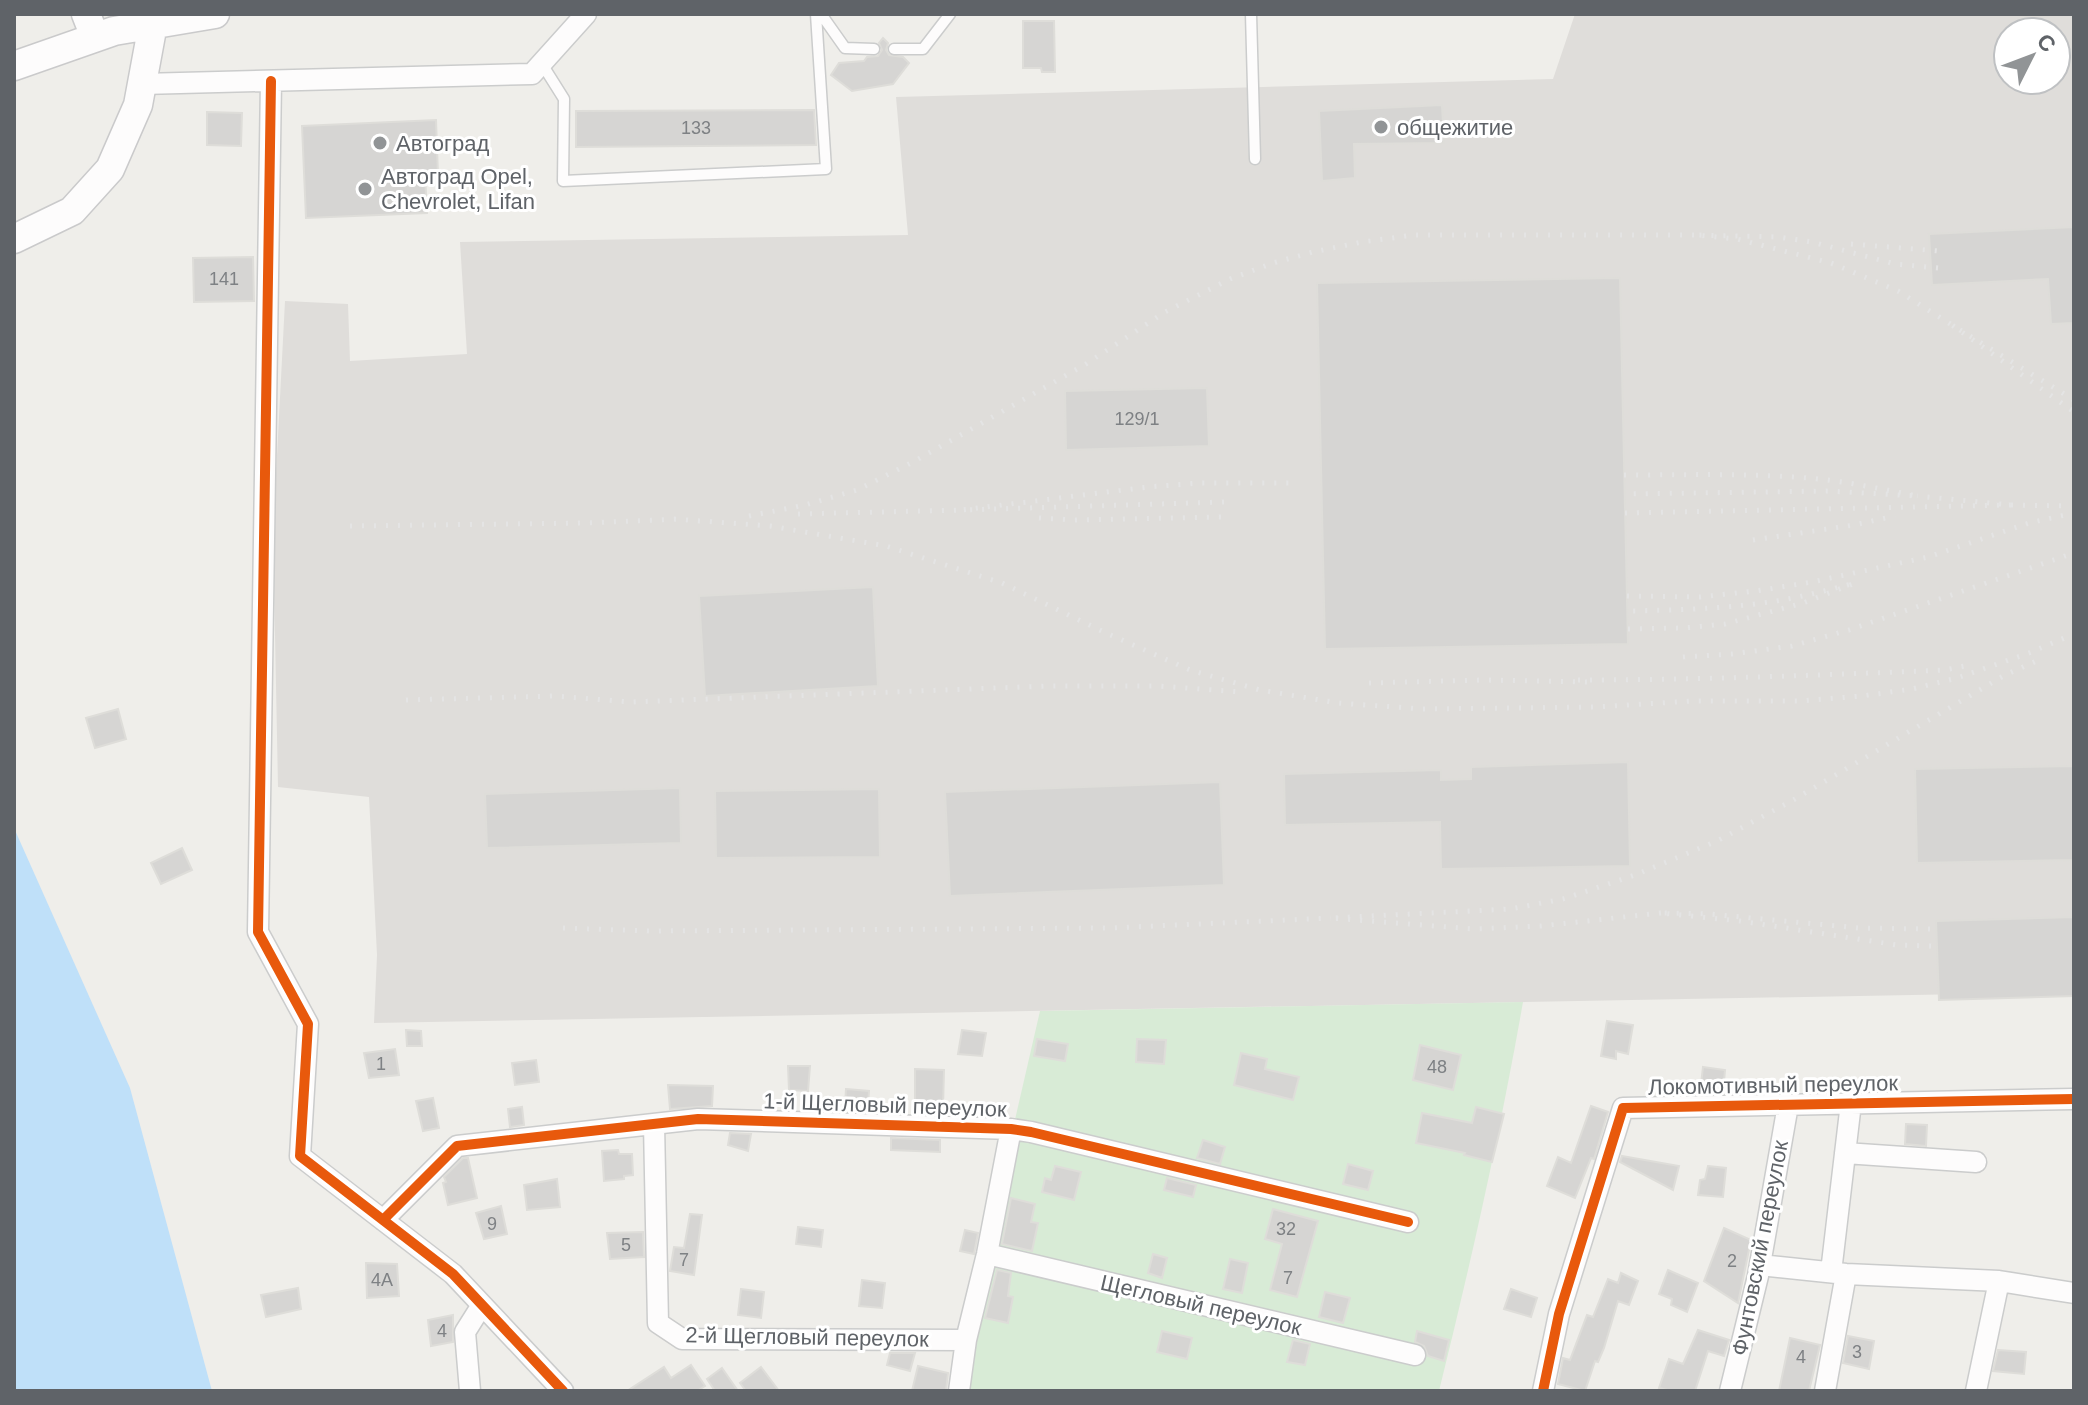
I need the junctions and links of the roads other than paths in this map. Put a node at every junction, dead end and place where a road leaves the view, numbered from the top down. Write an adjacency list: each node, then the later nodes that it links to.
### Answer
1 (215, 14): 6 (street)
2 (586, 14): 10 (street)
3 (819, 14): 8 (lane); 10 (lane)
4 (950, 14): 9 (lane)
5 (1251, 14): 14 (lane)
6 (153, 24): 7 (street); 13 (street)
7 (91, 25): 11 (street)
8 (874, 49)
9 (894, 49)
10 (542, 64): 12 (street)
11 (14, 66)
12 (271, 81): 13 (street); 23 (street)
13 (142, 84): 15 (street)
14 (1255, 159)
15 (14, 239)
16 (2074, 1099): 17 (street, Локомотивный переулок)
17 (1851, 1103): 18 (street, Локомотивный переулок); 21 (street)
18 (1788, 1105): 26 (street, Фунтовский переулок); 36 (street, Локомотивный переулок)
19 (654, 1124): 20 (street, 1-й Щегловый переулок); 23 (street, 1-й Щегловый переулок); 31 (street, 2-й Щегловый переулок)
20 (1011, 1129): 24 (street, 1-й Щегловый переулок); 25 (street)
21 (1845, 1153): 22 (street); 27 (street)
22 (1976, 1162)
23 (383, 1220): 30 (street)
24 (1408, 1222)
25 (987, 1254): 31 (street); 32 (street, Щегловый переулок)
26 (1760, 1265): 27 (street); 37 (street, Фунтовский переулок)
27 (1838, 1273): 28 (street); 38 (street)
28 (1999, 1281): 29 (street); 39 (street)
29 (2074, 1293)
30 (482, 1305): 33 (street); 34 (street)
31 (966, 1340): 35 (street)
32 (1415, 1355)
33 (470, 1391)
34 (563, 1391)
35 (959, 1391)
36 (1543, 1391)
37 (1730, 1391)
38 (1825, 1391)
39 (1976, 1391)

